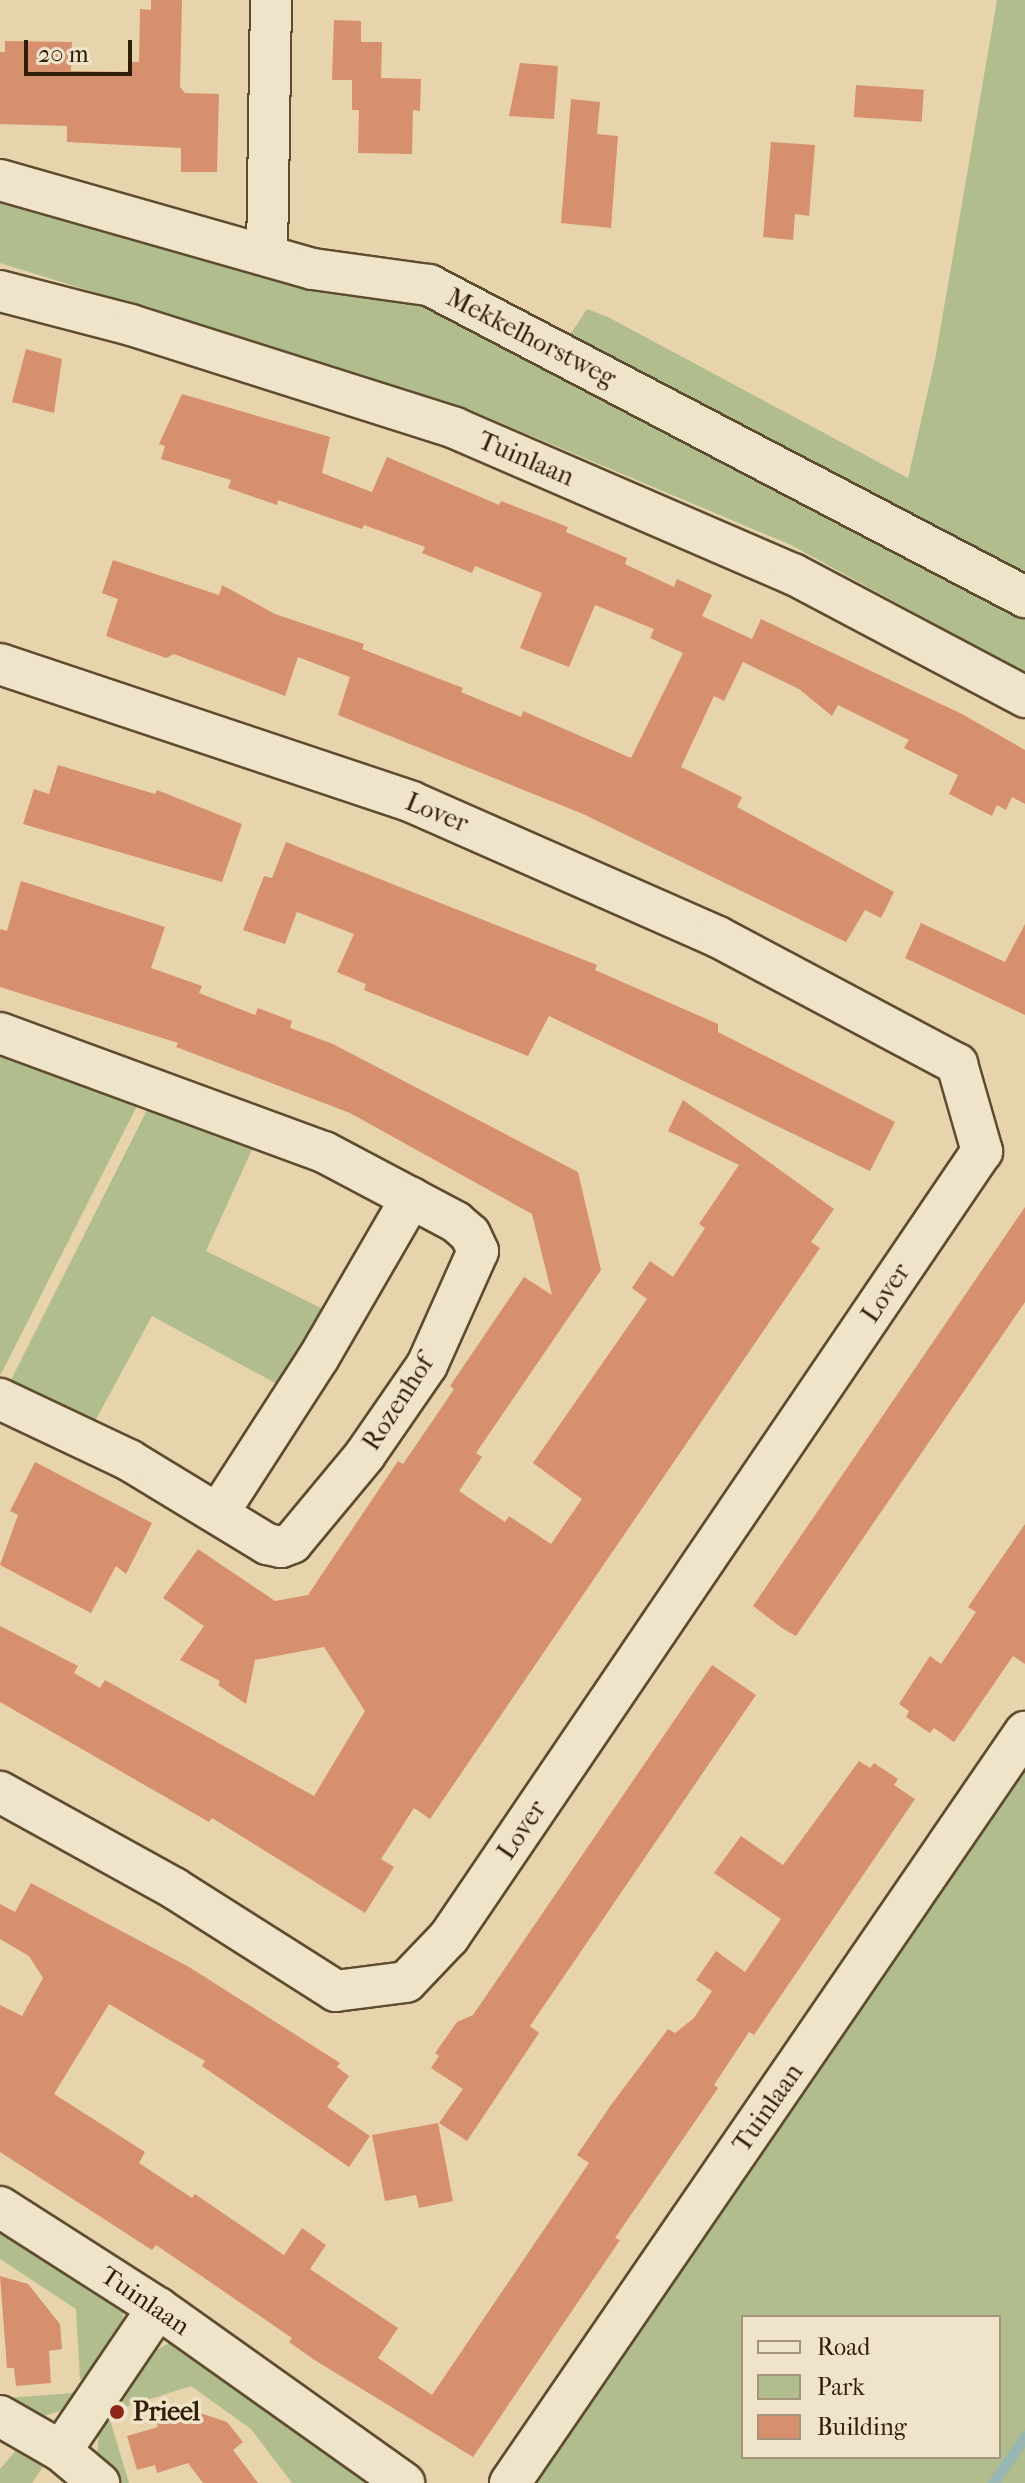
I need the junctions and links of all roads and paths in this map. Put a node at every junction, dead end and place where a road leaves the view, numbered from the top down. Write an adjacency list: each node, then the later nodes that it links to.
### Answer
1 (271, 0): 3 (street)
2 (0, 180): 3 (street, Mekkelhorstweg)
3 (267, 255): 5 (street, Mekkelhorstweg)
4 (0, 291): 7 (street, Tuinlaan)
5 (1025, 597)
6 (4, 677): 13 (street, Lover)
7 (1025, 697)
8 (0, 1033): 9 (street, Rozenhof)
9 (411, 1198): 11 (street); 11 (street, Rozenhof)
10 (0, 1399): 11 (street, Rozenhof)
11 (219, 1512)
12 (1025, 1732): 20 (street, Tuinlaan)
13 (0, 1792)
14 (0, 2207): 15 (street, Tuinlaan)
15 (158, 2308): 17 (street); 19 (street, Tuinlaan)
16 (0, 2416): 17 (street)
17 (61, 2451): 18 (street)
18 (99, 2483)
19 (404, 2483)
20 (510, 2483)

